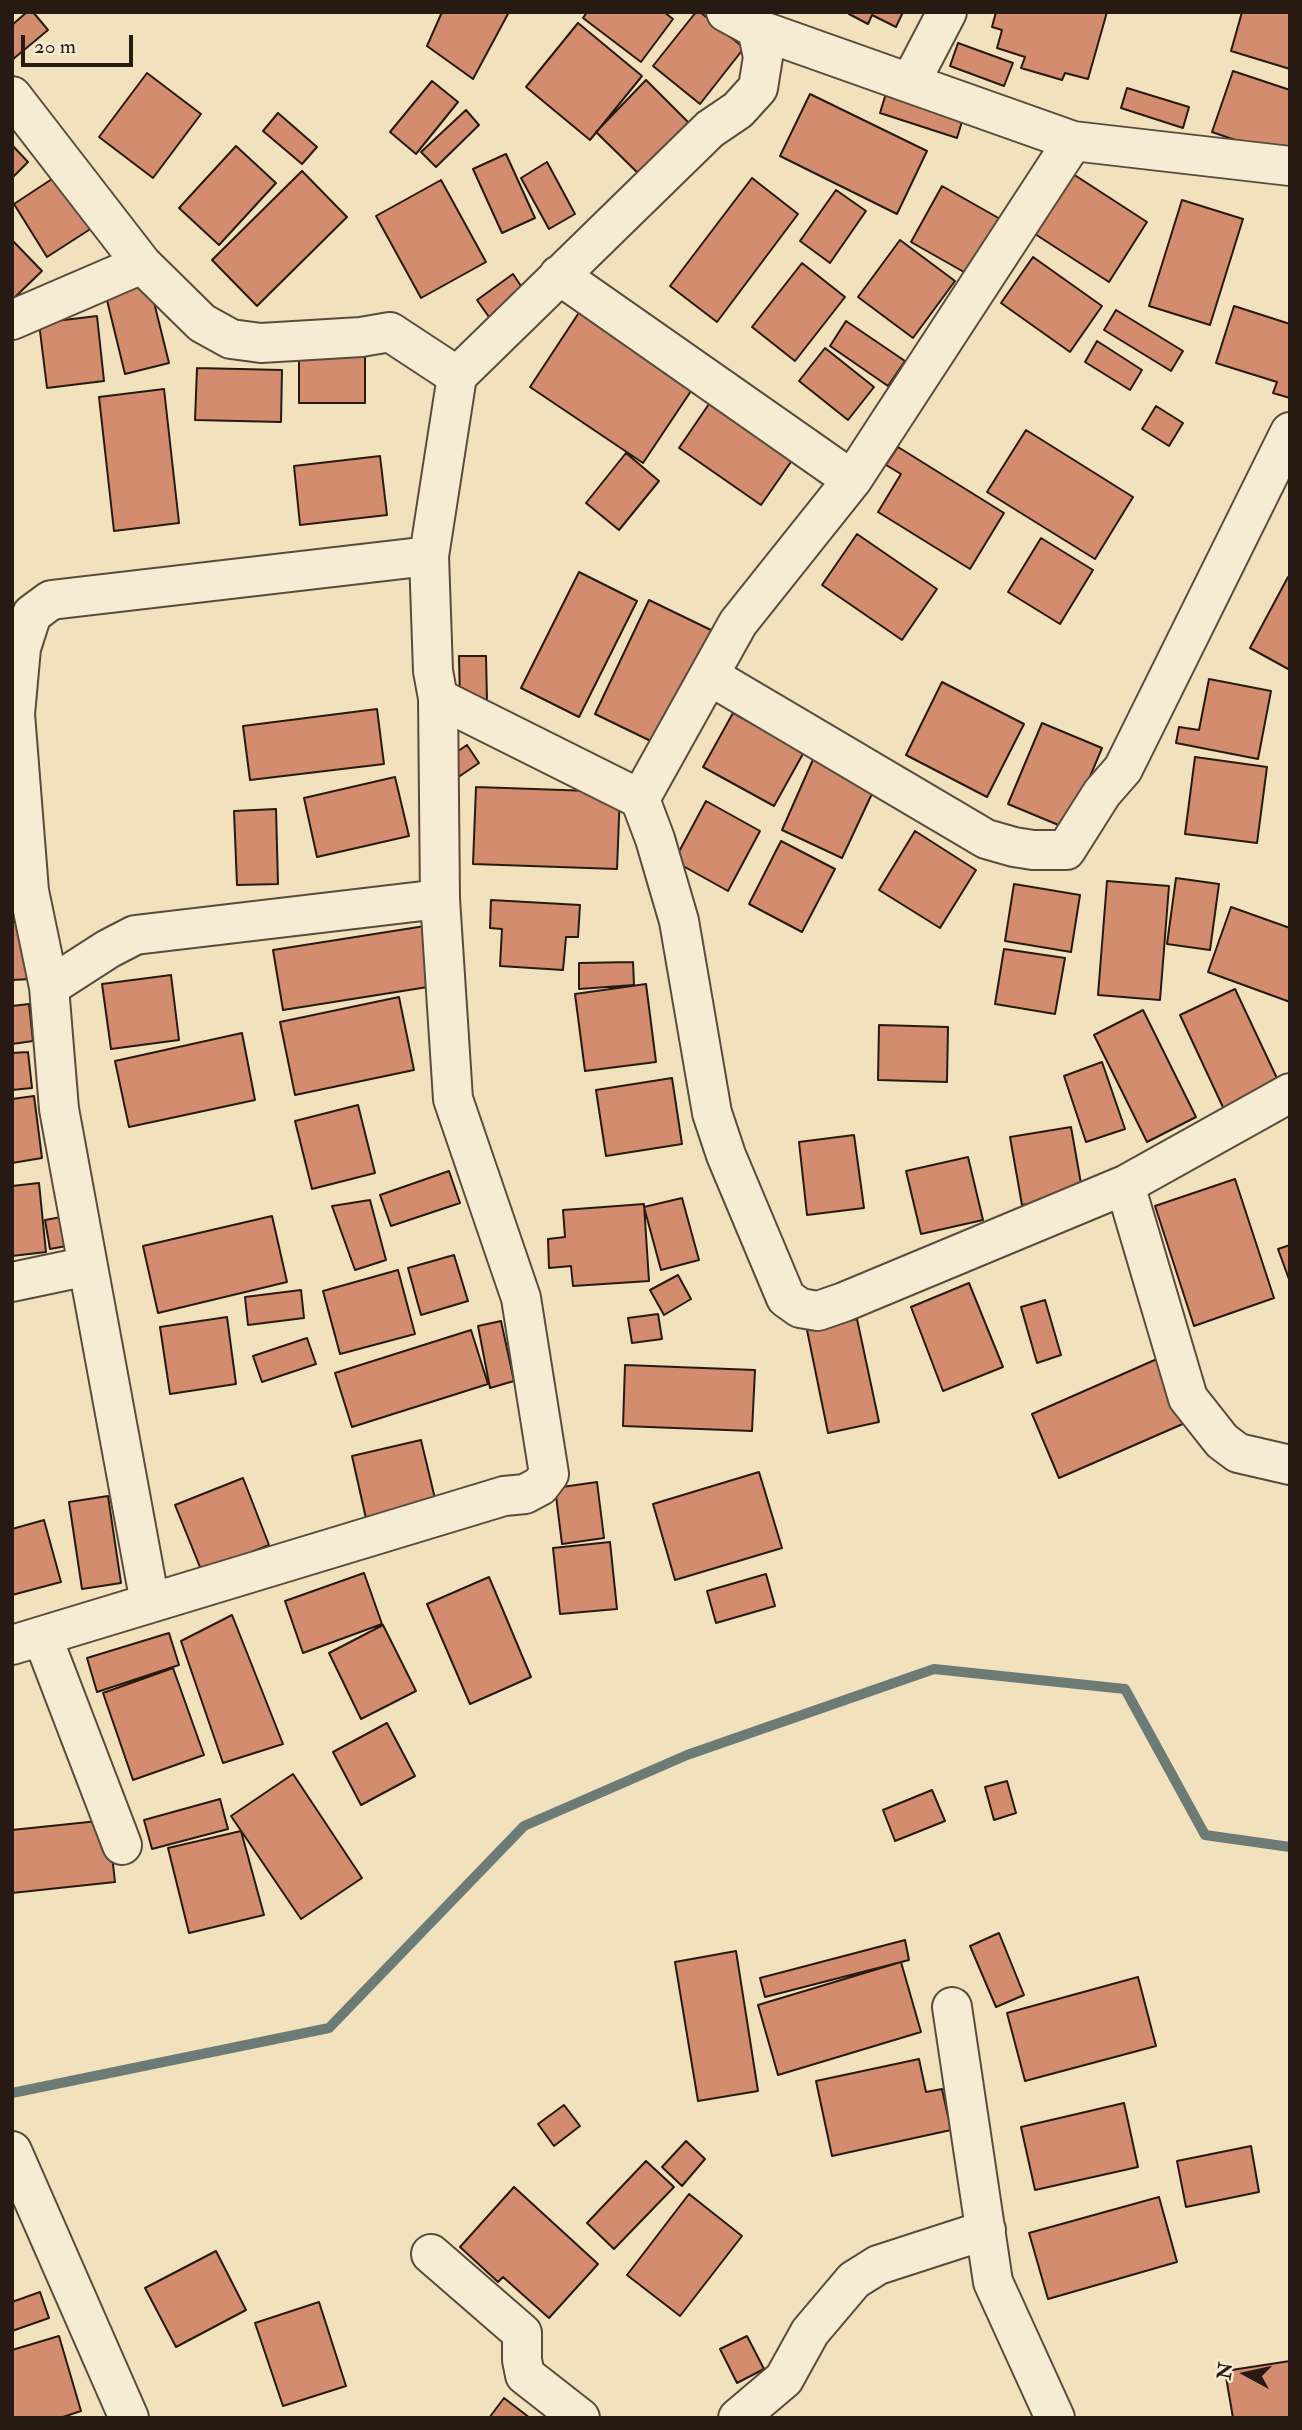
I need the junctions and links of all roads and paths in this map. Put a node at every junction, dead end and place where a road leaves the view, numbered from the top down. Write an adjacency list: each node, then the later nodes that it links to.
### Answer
1 (947, 12): 3 (street)
2 (741, 21): 3 (street); 8 (street)
3 (910, 83): 5 (street)
4 (12, 96): 7 (street)
5 (1073, 141): 6 (street); 12 (street)
6 (1290, 166)
7 (142, 264): 9 (street); 10 (street)
8 (559, 275): 10 (street); 12 (street)
9 (12, 320)
10 (457, 376): 13 (street)
11 (1290, 432): 14 (street)
12 (852, 480): 14 (street)
13 (429, 556): 15 (street); 18 (street)
14 (710, 676): 16 (street)
15 (438, 698): 16 (street); 17 (street)
16 (640, 799): 20 (street)
17 (440, 899): 18 (street); 24 (street)
18 (49, 987): 21 (street)
19 (1290, 1093): 20 (street)
20 (1125, 1185): 23 (street)
21 (88, 1266): 22 (street); 24 (street)
22 (12, 1282)
23 (1290, 1465)
24 (150, 1603): 25 (street)
25 (27, 1640): 26 (street)
26 (122, 1845)
27 (952, 2007): 29 (street)
28 (13, 2153): 31 (street)
29 (986, 2230): 33 (street); 34 (street)
30 (431, 2254): 32 (street)
31 (128, 2418)
32 (580, 2418)
33 (738, 2418)
34 (1055, 2418)

